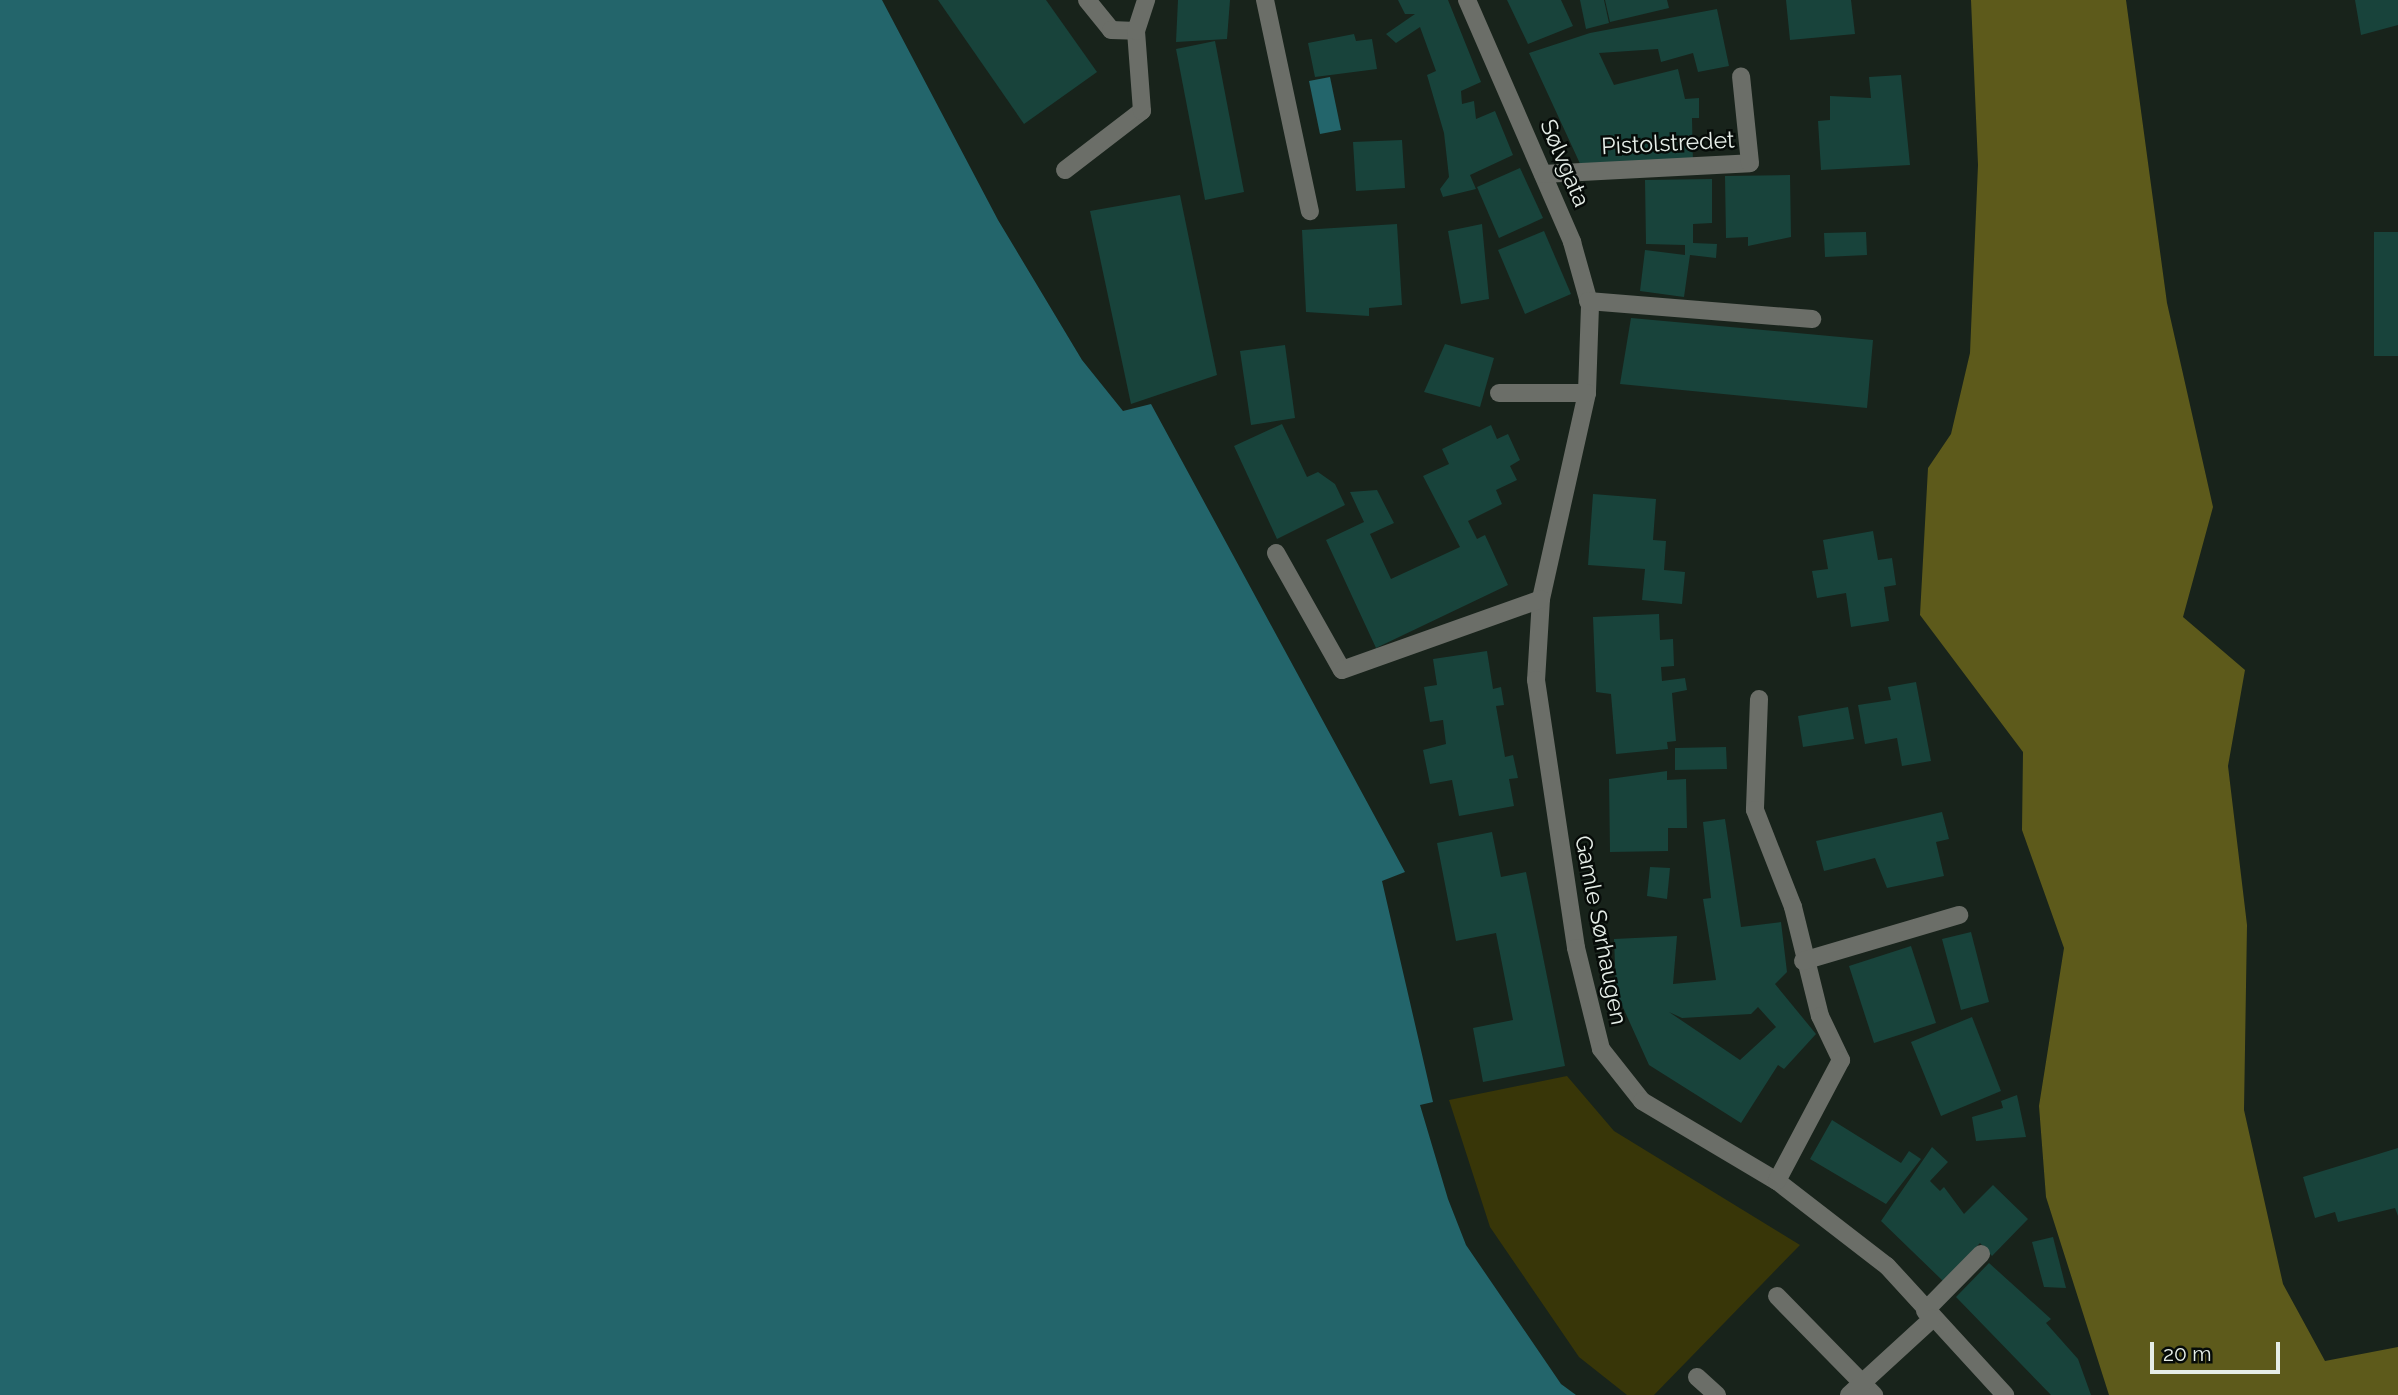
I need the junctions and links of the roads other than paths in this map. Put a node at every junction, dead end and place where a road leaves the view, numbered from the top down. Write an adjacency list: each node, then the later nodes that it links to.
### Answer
1 (1087, 0): 5 (street)
2 (1146, 0): 5 (street)
3 (1265, 0): 9 (street)
4 (1467, 0): 8 (street, Sølvgata)
5 (1136, 31): 7 (street)
6 (1741, 76): 8 (street, Pistolstredet)
7 (1065, 170)
8 (1543, 174): 10 (street, Sølvgata)
9 (1310, 211)
10 (1588, 301): 11 (street); 12 (street, Sølvgata)
11 (1812, 319)
12 (1589, 352): 14 (street, Gamle Sørhaugen)
13 (1499, 393): 14 (street)
14 (1587, 393): 16 (street, Gamle Sørhaugen)
15 (1276, 553): 16 (street)
16 (1541, 599): 20 (street, Gamle Sørhaugen)
17 (1759, 699): 19 (street)
18 (1959, 915): 19 (street)
19 (1803, 961): 20 (street)
20 (1777, 1181): 23 (street, Gamle Sørhaugen)
21 (1981, 1254): 23 (street)
22 (1777, 1296): 25 (street)
23 (1928, 1315): 25 (street); 27 (street, Gamle Sørhaugen)
24 (1698, 1377): 26 (street)
25 (1862, 1391)
26 (1717, 1395)
27 (2005, 1395)

